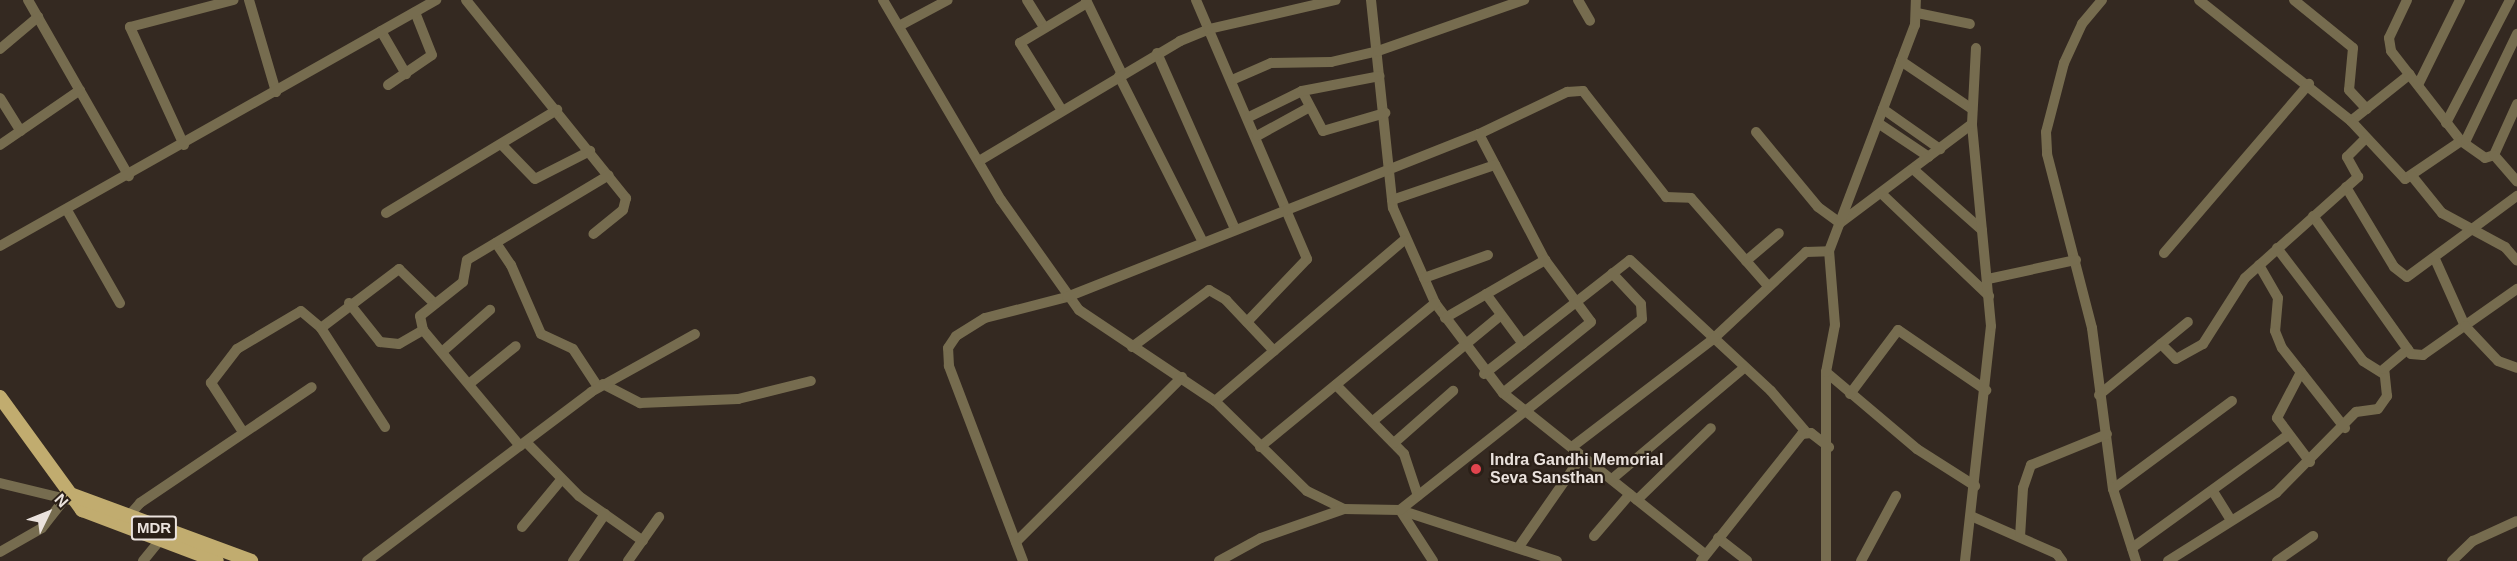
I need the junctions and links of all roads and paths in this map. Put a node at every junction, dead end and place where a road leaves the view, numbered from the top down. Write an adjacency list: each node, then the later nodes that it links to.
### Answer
1 (28, 0): 25 (street)
2 (234, 0): 70 (street)
3 (249, 0): 47 (street)
4 (436, 0): 23 (street)
5 (466, 0): 56 (street)
6 (883, 0): 28 (street)
7 (948, 0): 28 (street)
8 (1027, 0): 29 (street)
9 (1196, 0): 30 (street)
10 (1336, 0): 30 (street)
11 (1371, 0): 35 (street)
12 (1524, 0): 22 (street)
13 (1578, 0): 26 (street)
14 (1916, 0): 24 (street)
15 (2102, 0): 108 (street)
16 (2199, 0): 43 (street)
17 (2294, 0): 55 (street)
18 (2407, 0): 39 (street)
19 (2460, 0): 45 (street)
20 (2510, 0): 61 (street)
21 (1086, 1): 29 (street); 40 (street)
22 (1504, 3): 35 (street)
23 (415, 12): 31 (street); 38 (street)
24 (1917, 13): 27 (street); 37 (street)
25 (38, 17): 34 (street); 46 (street)
26 (1590, 21)
27 (1970, 24)
28 (899, 26): 76 (street)
29 (1044, 27): 53 (street)
30 (1209, 29): 36 (street); 42 (street)
31 (381, 32): 38 (street); 47 (street)
32 (2517, 34): 68 (street)
33 (1976, 48): 52 (street)
34 (0, 49)
35 (1378, 51): 41 (street); 42 (street)
36 (1157, 52): 40 (street); 93 (street)
37 (1901, 61): 52 (street); 54 (street)
38 (406, 74): 44 (street)
39 (2410, 74): 45 (street); 55 (street)
40 (1120, 75): 53 (street); 98 (street)
41 (1380, 76): 48 (street); 57 (street)
42 (1232, 80): 58 (street)
43 (2308, 84): 59 (street); 104 (street)
44 (388, 85)
45 (2418, 85): 61 (street)
46 (80, 90): 63 (street); 81 (street)
47 (276, 92): 70 (street)
48 (1302, 92): 51 (street); 58 (street)
49 (0, 98): 63 (street)
50 (2517, 104): 74 (street)
51 (1310, 107): 57 (street); 66 (street)
52 (1972, 108): 62 (street)
53 (1061, 109): 76 (street)
54 (1883, 109): 60 (street); 72 (street)
55 (2367, 109): 59 (street)
56 (556, 110): 71 (street); 73 (street)
57 (1385, 113): 79 (street)
58 (1249, 117): 66 (street)
59 (2351, 121): 67 (street)
60 (1878, 123): 75 (street); 92 (street)
61 (2446, 123): 68 (street)
62 (1972, 124): 72 (street); 94 (street)
63 (21, 131): 69 (street)
64 (1756, 132): 92 (street)
65 (1479, 134): 77 (street); 79 (street); 109 (street)
66 (1257, 136): 88 (street)
67 (2365, 139): 82 (street); 84 (street)
68 (2463, 140): 74 (street); 82 (street)
69 (0, 145)
70 (184, 145): 81 (street)
71 (502, 145): 73 (street); 90 (street)
72 (1940, 149): 75 (street)
73 (590, 151): 80 (street)
74 (2494, 155): 83 (street)
75 (1929, 157): 78 (street)
76 (979, 161): 118 (street)
77 (1496, 165): 87 (street); 107 (street)
78 (1913, 169): 85 (street); 94 (street)
79 (1389, 170): 87 (street); 88 (street)
80 (609, 175): 97 (street); 100 (street)
81 (129, 176): 89 (street)
82 (2412, 176): 95 (street)
83 (2517, 181)
84 (2346, 187): 91 (street); 106 (street)
85 (1882, 194): 92 (street); 119 (street)
86 (2517, 196): 95 (street)
87 (1392, 200): 99 (street)
88 (1287, 205): 93 (street); 128 (street)
89 (68, 212): 101 (street); 121 (street)
90 (386, 213)
91 (2313, 216): 102 (street); 140 (street)
92 (1840, 223): 103 (street)
93 (1234, 227): 98 (street)
94 (1982, 230): 114 (street)
95 (2471, 231): 106 (street); 110 (street)
96 (1779, 233): 109 (street)
97 (593, 234)
98 (1202, 240): 118 (street)
99 (1404, 240): 113 (street); 141 (street)
100 (496, 243): 124 (street); 152 (street)
101 (0, 246)
102 (2277, 248): 111 (street); 148 (street)
103 (1829, 251): 115 (street); 145 (street)
104 (2164, 253)
105 (1488, 255): 113 (street)
106 (2435, 259): 130 (street)
107 (1545, 260): 117 (street); 120 (street)
108 (2076, 260): 114 (street); 159 (street)
109 (1746, 261): 115 (street)
110 (2517, 261)
111 (2259, 265): 136 (street); 146 (street)
112 (1612, 273): 120 (street); 134 (street); 163 (street)
113 (1424, 278): 123 (street)
114 (1988, 279): 119 (street)
115 (1768, 286): 134 (street)
116 (2517, 289): 130 (street)
117 (1486, 294): 126 (street); 127 (street)
118 (1066, 297): 139 (street); 204 (street)
119 (1989, 297): 155 (street)
120 (1577, 302): 135 (street); 157 (street)
121 (120, 303)
122 (349, 303): 124 (street); 131 (street); 132 (street)
123 (1436, 303): 127 (street); 153 (street)
124 (435, 304): 132 (street)
125 (490, 310): 142 (street)
126 (1501, 315): 135 (street); 137 (street)
127 (1445, 318): 137 (street)
128 (1246, 322): 139 (street); 141 (street)
129 (2188, 322): 136 (street)
130 (2465, 326): 140 (street); 144 (street)
131 (321, 328): 165 (street); 168 (street)
132 (423, 330): 142 (street)
133 (695, 334): 152 (street)
134 (1712, 340): 143 (street); 175 (street)
135 (1523, 344): 147 (street)
136 (2161, 344): 159 (street)
137 (1464, 345): 147 (street); 164 (street)
138 (516, 346): 151 (street)
139 (1132, 347): 149 (street)
140 (2408, 350): 148 (street)
141 (1274, 351): 161 (street)
142 (441, 352): 151 (street)
143 (1744, 368): 169 (street); 180 (street)
144 (2517, 368)
145 (1826, 372): 158 (street); 176 (street)
146 (2301, 372): 167 (street); 171 (street)
147 (1484, 374): 157 (street)
148 (2384, 374): 167 (street)
149 (1182, 377): 161 (street); 204 (street)
150 (811, 381): 152 (street)
151 (469, 384): 173 (street)
152 (600, 385): 173 (street)
153 (1336, 385): 164 (street); 174 (street)
154 (312, 387): 168 (street)
155 (1986, 390): 158 (street); 182 (street)
156 (1453, 391): 172 (street)
157 (1503, 393): 163 (street)
158 (1850, 394): 182 (street)
159 (2099, 395): 170 (street)
160 (0, 397): 185 (main road, MDR)
161 (1215, 401): 174 (street)
162 (2232, 401): 183 (street)
163 (1524, 408): 175 (street); 186 (street)
164 (1373, 421): 172 (street)
165 (385, 427)
166 (1711, 428): 188 (street)
167 (2345, 428): 178 (street)
168 (243, 432): 194 (street)
169 (1806, 432): 176 (street); 201 (street)
170 (2107, 434): 183 (street); 200 (street)
171 (2288, 435): 178 (street); 184 (street)
172 (1394, 443): 186 (street)
173 (523, 444): 179 (street); 212 (street)
174 (1260, 447): 189 (street)
175 (1572, 447): 177 (street)
176 (1829, 447): 220 (street)
177 (1582, 456): 180 (street); 205 (street)
178 (2310, 462): 195 (street)
179 (561, 480): 191 (street); 197 (street)
180 (1612, 480): 188 (street)
181 (0, 483): 185 (street)
182 (1975, 486): 192 (street)
183 (2113, 489): 206 (street)
184 (2214, 493): 195 (street); 206 (street)
185 (66, 496): 194 (main road, MDR); 202 (main road, MDR); 207 (street)
186 (1418, 496): 190 (street)
187 (1896, 496): 221 (street)
188 (1633, 497): 198 (street); 208 (street)
189 (1344, 509): 190 (street); 216 (street)
190 (1400, 510): 205 (street); 217 (street)
191 (605, 514): 203 (street); 213 (street)
192 (1971, 516): 200 (street); 222 (street)
193 (659, 517): 203 (street)
194 (127, 518): 211 (main road, MDR)
195 (2230, 519): 225 (street)
196 (2517, 521): 227 (street)
197 (522, 527)
198 (1594, 536)
199 (2313, 536): 226 (street)
200 (2020, 537): 223 (street)
201 (1718, 538): 208 (street); 219 (street)
202 (159, 541): 209 (street); 210 (main road, MDR)
203 (643, 541): 214 (street)
204 (1016, 542): 215 (street)
205 (1518, 548): 218 (street)
206 (2132, 548): 224 (street)
207 (0, 552)
208 (1703, 557)
209 (143, 561)
210 (217, 561)
211 (251, 561)
212 (367, 561)
213 (573, 561)
214 (628, 561)
215 (1023, 561)
216 (1219, 561)
217 (1433, 561)
218 (1557, 561)
219 (1747, 561)
220 (1826, 561)
221 (1861, 561)
222 (1965, 561)
223 (2062, 561)
224 (2136, 561)
225 (2168, 561)
226 (2277, 561)
227 (2452, 561)

